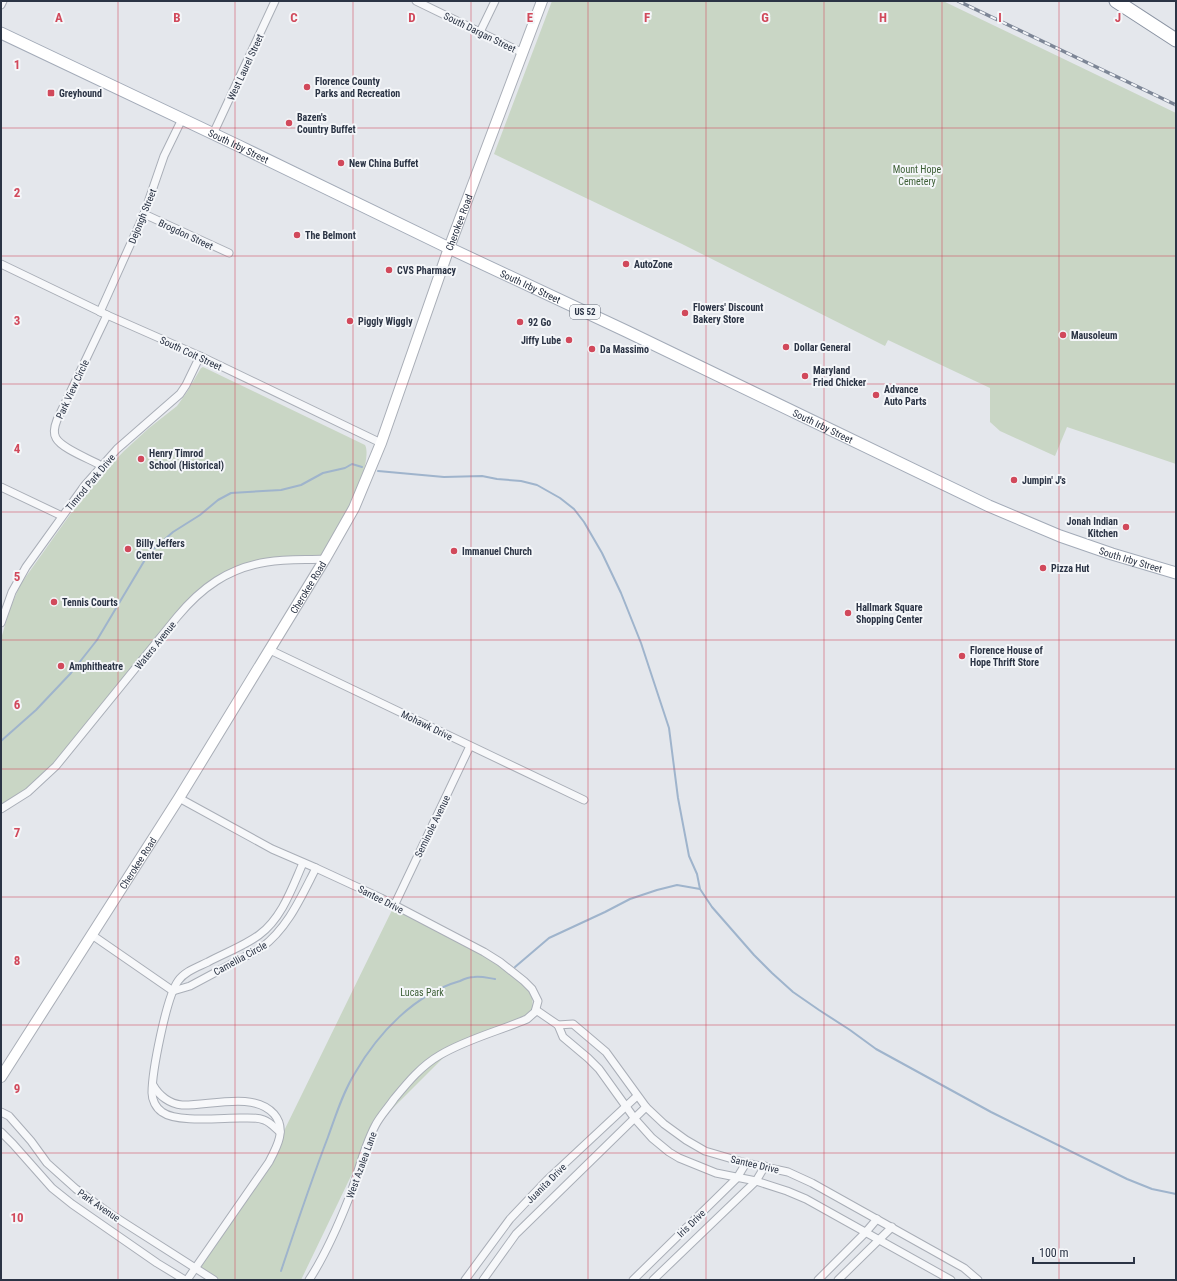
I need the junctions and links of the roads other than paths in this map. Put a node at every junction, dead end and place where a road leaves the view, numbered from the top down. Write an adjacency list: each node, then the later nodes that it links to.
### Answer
1 (3, 1): 7 (street)
2 (275, 1): 13 (street, West Laurel Street)
3 (416, 1): 8 (street, South Dargan Street)
4 (495, 1): 8 (street)
5 (542, 1): 11 (street, Cherokee Road)
6 (1116, 1): 10 (highway)
7 (1, 5)
8 (480, 32): 11 (street, South Dargan Street)
9 (1, 33): 12 (main road, South Irby Street / US 52)
10 (1176, 40)
11 (523, 53): 15 (street, Cherokee Road)
12 (182, 119): 13 (main road, South Irby Street / US 52); 14 (street, Dejongh Street)
13 (213, 134): 15 (main road, South Irby Street / US 52)
14 (144, 214): 16 (street, Brogdon Street); 18 (street, Dejongh Street)
15 (450, 248): 20 (street, Cherokee Road); 25 (main road, South Irby Street / US 52)
16 (228, 253)
17 (1, 265): 18 (street, South Coit Street)
18 (104, 313): 19 (street, South Coit Street); 21 (street, Park View Circle)
19 (200, 356): 20 (street, South Coit Street); 21 (street, Timrod Park Drive)
20 (381, 443): 24 (street, Cherokee Road)
21 (102, 466): 23 (street, Timrod Park Drive)
22 (1, 487): 23 (street)
23 (62, 516): 26 (street, Timrod Park Drive)
24 (326, 559): 27 (street, Cherokee Road); 31 (street, Waters Avenue)
25 (1176, 573)
26 (1, 623)
27 (270, 650): 28 (street, Mohawk Drive); 29 (street, Cherokee Road)
28 (470, 746): 30 (street, Mohawk Drive); 34 (street, Seminole Avenue)
29 (179, 798): 32 (street, Santee Drive); 35 (street, Cherokee Road)
30 (584, 800)
31 (1, 809)
32 (303, 863): 33 (street, Santee Drive); 36 (street, Camellia Circle)
33 (316, 868): 34 (street, Santee Drive); 36 (street, Camellia Circle)
34 (394, 906): 37 (street, Santee Drive)
35 (92, 936): 36 (street); 39 (street, Cherokee Road)
36 (173, 990): 40 (street, Camellia Circle)
37 (536, 1010): 38 (street, Santee Drive); 59 (street, West Azalea Lane)
38 (558, 1025): 41 (street, Santee Drive); 42 (street, Santee Drive)
39 (1, 1077)
40 (153, 1085): 47 (street); 47 (street, Camellia Circle)
41 (637, 1096): 42 (street, Juanita Drive); 43 (street, Santee Drive)
42 (626, 1107): 45 (street, Santee Drive); 60 (street, Juanita Drive)
43 (646, 1108): 45 (street, Juanita Drive); 48 (street, Santee Drive)
44 (1, 1112): 56 (street, Park Avenue)
45 (635, 1119): 50 (street, Santee Drive); 61 (street, Juanita Drive)
46 (1, 1132): 57 (street, Park Avenue)
47 (280, 1132): 56 (street)
48 (746, 1163): 49 (street, Santee Drive); 50 (street, Iris Drive)
49 (765, 1166): 51 (street, Iris Drive); 52 (street, Santee Drive)
50 (737, 1178): 51 (street, Santee Drive); 62 (street, Iris Drive)
51 (756, 1181): 54 (street, Santee Drive); 63 (street, Iris Drive)
52 (876, 1219): 53 (street, Santee Drive); 54 (street)
53 (892, 1227): 55 (street); 67 (street, Santee Drive)
54 (865, 1232): 55 (street, Santee Drive); 64 (street)
55 (879, 1240): 65 (street); 66 (street, Santee Drive)
56 (195, 1268): 57 (street); 58 (street, Park Avenue)
57 (186, 1280)
58 (214, 1280)
59 (309, 1280)
60 (466, 1280)
61 (483, 1280)
62 (633, 1280)
63 (653, 1280)
64 (818, 1280)
65 (838, 1280)
66 (951, 1280)
67 (978, 1280)

